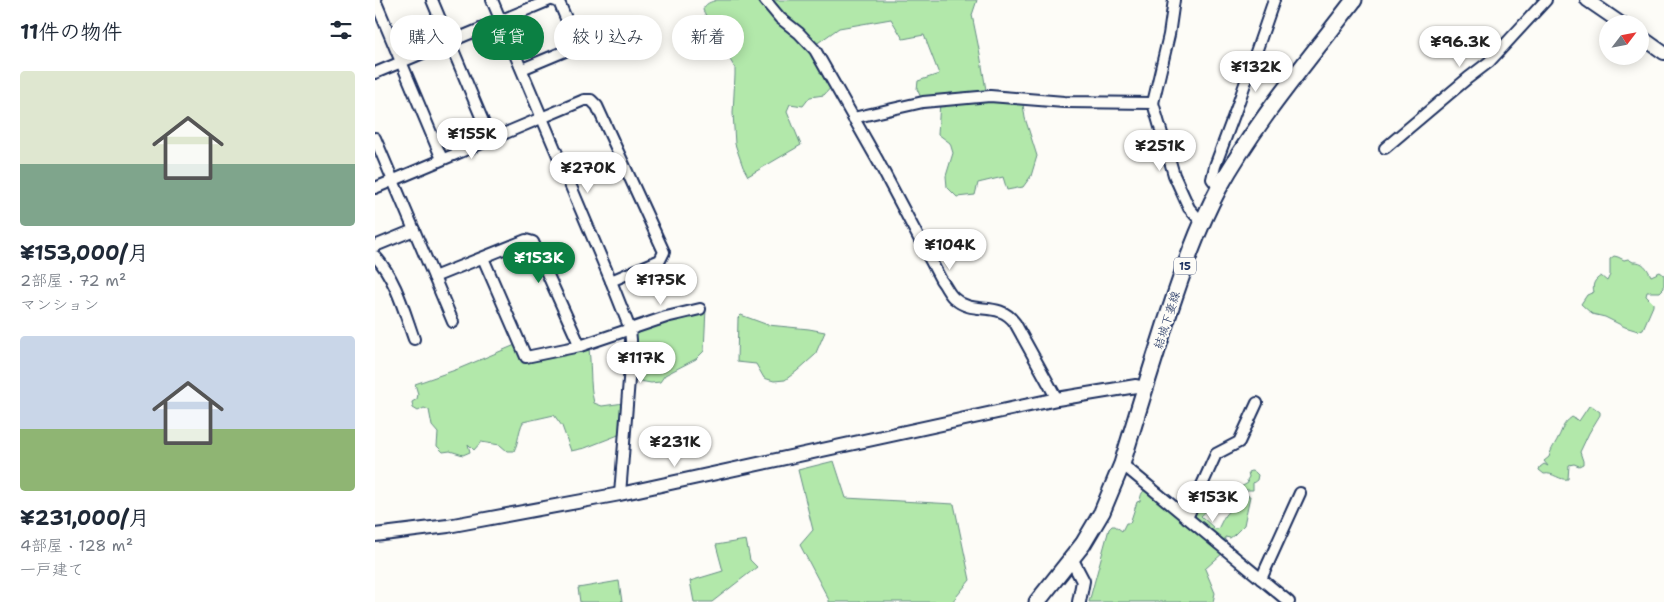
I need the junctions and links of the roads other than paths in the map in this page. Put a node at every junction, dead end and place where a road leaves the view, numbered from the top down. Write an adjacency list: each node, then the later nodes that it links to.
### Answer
1 (375, 0): 20 (street)
2 (432, 0): 11 (street)
3 (493, 0): 12 (street)
4 (551, 0): 13 (street); 21 (street)
5 (765, 0): 25 (street)
6 (1174, 0): 23 (street)
7 (1274, 0): 32 (street)
8 (1354, 0): 32 (main road, 結城下妻線 / 15)
9 (1546, 0): 28 (street)
10 (1587, 0): 14 (street)
11 (438, 15)
12 (498, 15)
13 (513, 15)
14 (1609, 15)
15 (1649, 42): 16 (street)
16 (1664, 53)
17 (407, 60): 20 (street)
18 (457, 60): 27 (street)
19 (518, 60): 21 (street)
20 (402, 62): 22 (street); 29 (street)
21 (522, 69): 24 (street)
22 (375, 73)
23 (1153, 103): 25 (street); 33 (street)
24 (542, 117): 27 (street); 39 (street); 39 (street)
25 (853, 118): 46 (street)
26 (375, 138): 30 (street)
27 (490, 138): 29 (street)
28 (1385, 148)
29 (442, 159): 30 (street)
30 (393, 180): 31 (street); 34 (street)
31 (375, 188)
32 (1219, 188): 33 (main road, 結城下妻線 / 15)
33 (1202, 223): 45 (main road, 結城下妻線 / 15)
34 (413, 230): 35 (street); 38 (street)
35 (375, 246)
36 (375, 256): 43 (street)
37 (483, 258): 38 (street); 44 (street); 44 (street)
38 (434, 277): 41 (street)
39 (611, 280): 42 (street)
40 (700, 309): 42 (street)
41 (453, 322)
42 (630, 329): 44 (street); 50 (street)
43 (414, 339)
44 (579, 346)
45 (1145, 388): 46 (street); 48 (main road, 結城下妻線 / 15)
46 (1057, 399): 50 (street)
47 (1257, 403): 51 (street)
48 (1121, 464): 51 (street); 53 (main road, 結城下妻線 / 15)
49 (1300, 493): 54 (street)
50 (620, 494): 52 (street)
51 (1187, 518): 54 (street)
52 (375, 536)
53 (1072, 560): 55 (main road, 結城下妻線 / 15); 56 (street)
54 (1261, 578): 57 (street)
55 (1037, 602)
56 (1079, 602)
57 (1289, 602)

